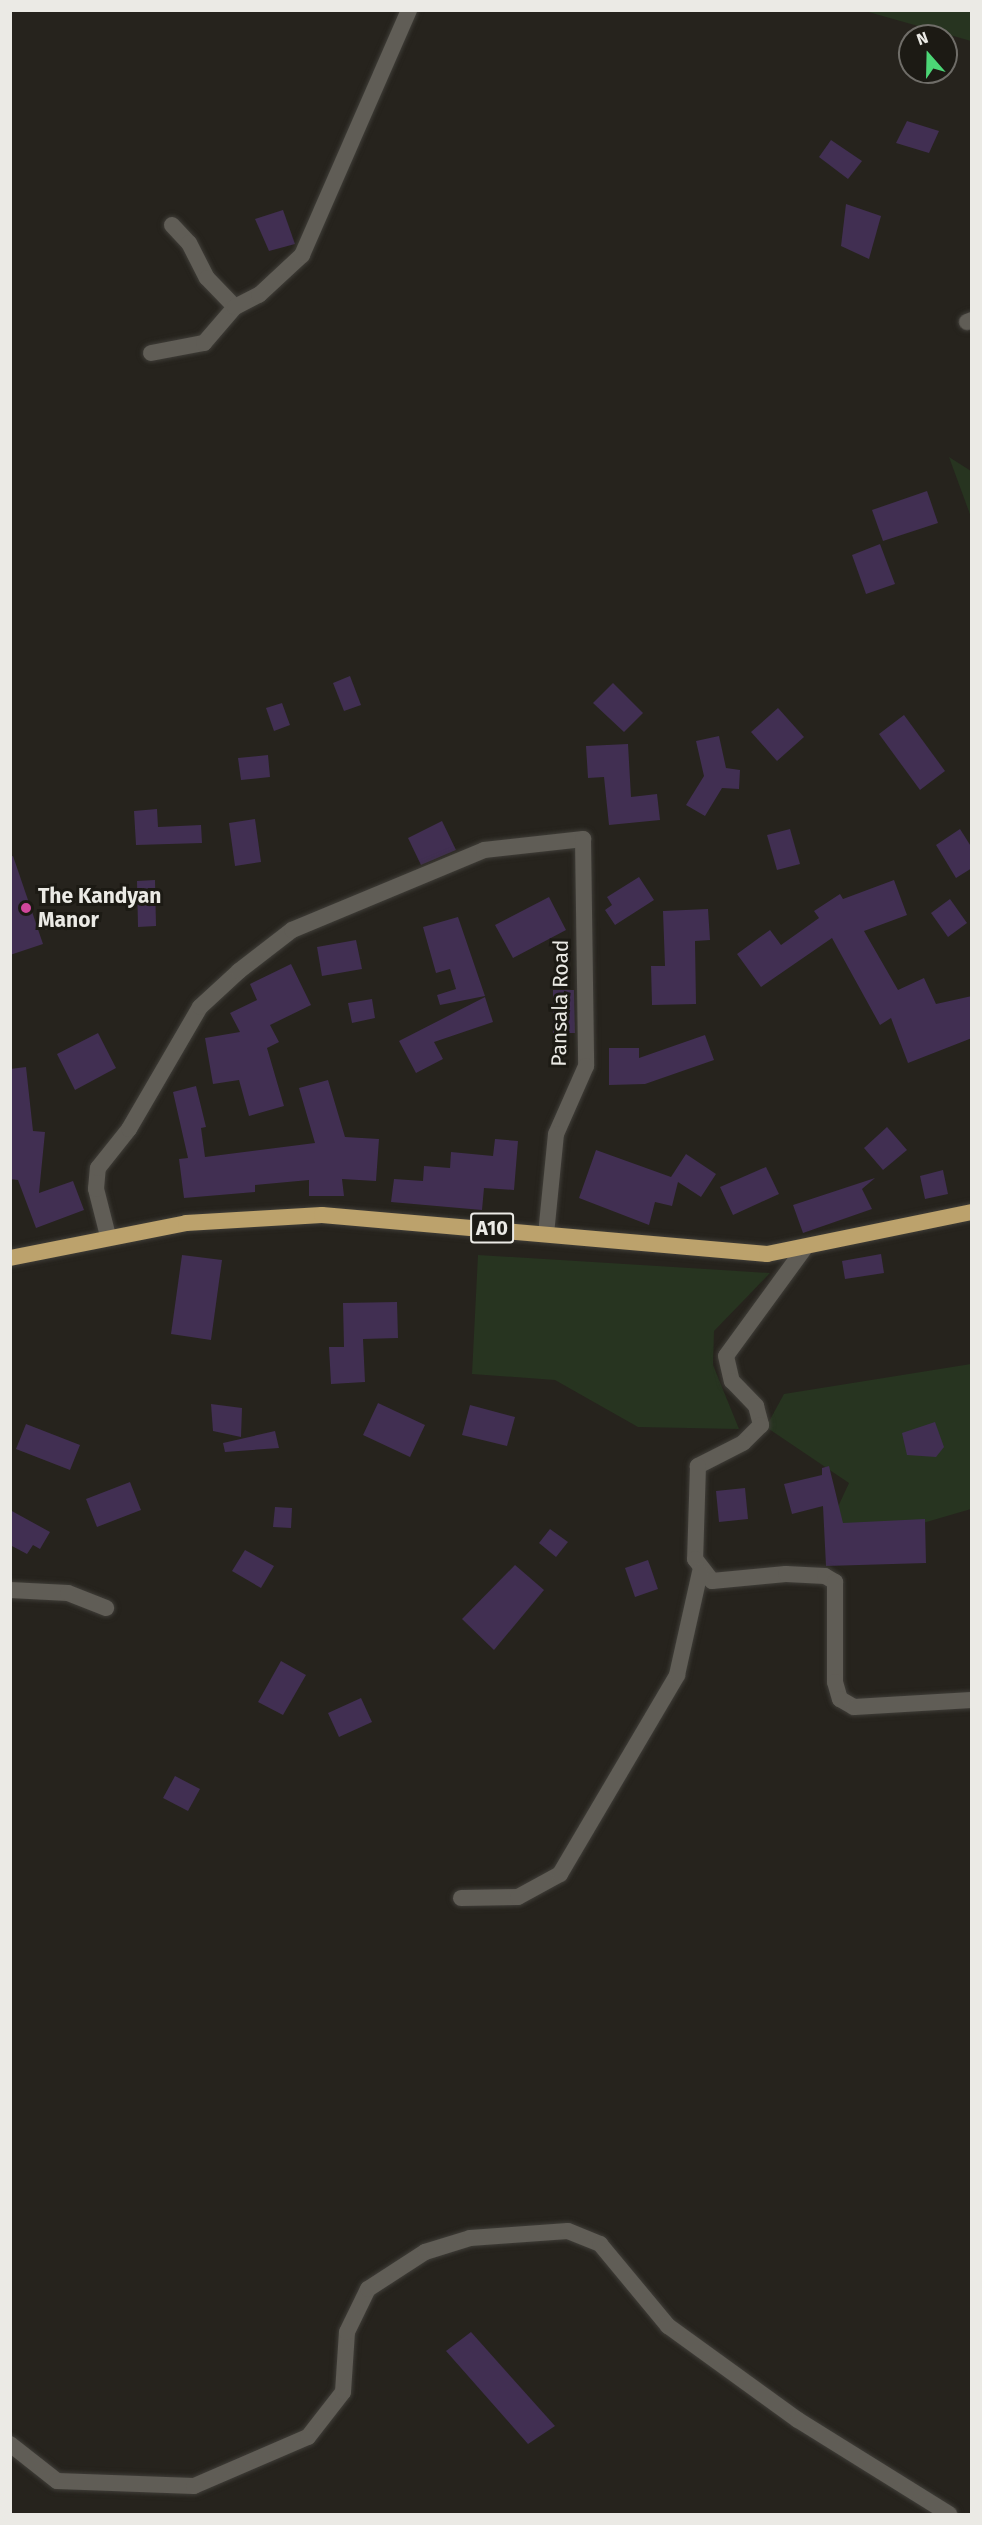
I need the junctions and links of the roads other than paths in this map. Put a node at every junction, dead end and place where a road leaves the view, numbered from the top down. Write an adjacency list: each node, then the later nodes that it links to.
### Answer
1 (409, 10): 3 (street)
2 (172, 225): 3 (street)
3 (235, 307): 4 (street)
4 (151, 352)
5 (972, 1212): 8 (highway, A10)
6 (546, 1234): 7 (highway, A10); 7 (street, Pansala Road); 8 (highway, A10)
7 (108, 1236): 9 (highway, A10)
8 (804, 1249): 10 (street)
9 (10, 1258)
10 (700, 1572): 13 (street); 14 (street)
11 (10, 1590): 12 (street)
12 (106, 1608)
13 (972, 1700)
14 (461, 1898)
15 (10, 2444): 16 (street)
16 (949, 2514)

